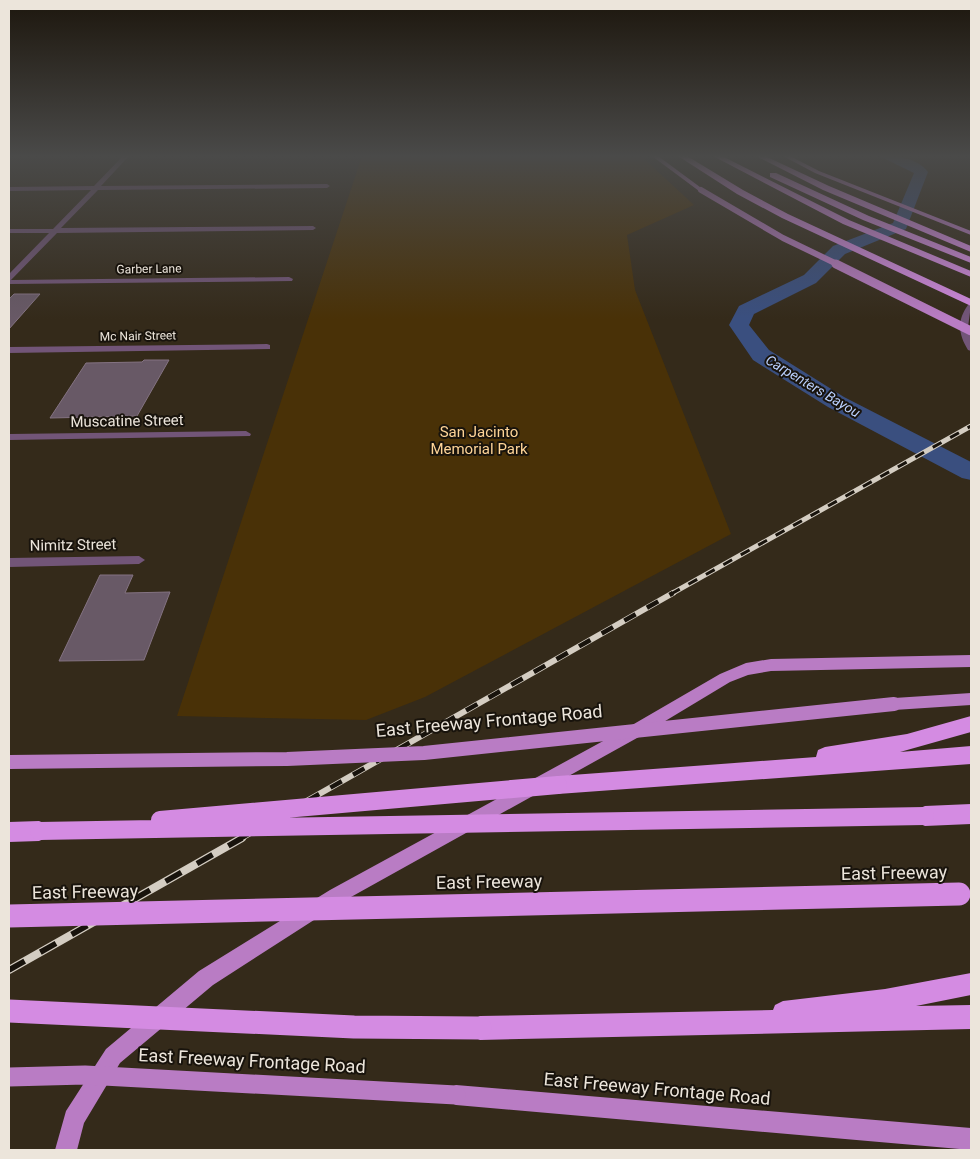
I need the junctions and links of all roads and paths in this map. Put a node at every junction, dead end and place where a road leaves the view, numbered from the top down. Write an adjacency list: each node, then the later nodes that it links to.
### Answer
1 (75, 210): 10 (street)
2 (735, 210): 22 (main road, bridge)
3 (774, 210): 14 (highway)
4 (823, 210): 15 (highway)
5 (850, 210): 13 (highway)
6 (880, 210): 12 (highway)
7 (913, 210): 11 (main road)
8 (313, 228): 10 (street)
9 (9, 231): 10 (street)
10 (55, 231): 16 (street)
11 (971, 233)
12 (971, 248)
13 (971, 260)
14 (895, 267): 19 (highway); 20 (highway)
15 (971, 274)
16 (9, 278)
17 (290, 279): 18 (street, Garber Lane)
18 (9, 282)
19 (971, 298)
20 (971, 303)
21 (971, 307): 24 (street)
22 (971, 331)
23 (267, 347): 25 (street, Mc Nair Street)
24 (971, 348)
25 (9, 350)
26 (246, 434): 27 (street, Muscatine Street)
27 (9, 437)
28 (139, 560): 29 (street, Nimitz Street)
29 (9, 563)
30 (971, 661): 47 (main road)
31 (971, 699): 34 (main road, East Freeway Frontage Road, bridge)
32 (971, 724): 35 (highway)
33 (971, 756): 35 (highway)
34 (9, 762)
35 (692, 774): 37 (highway, bridge)
36 (971, 814): 37 (highway, bridge)
37 (39, 831): 38 (highway)
38 (9, 832)
39 (965, 894): 40 (highway, East Freeway, bridge)
40 (9, 916)
41 (971, 984): 44 (highway)
42 (9, 1011): 44 (highway, bridge)
43 (971, 1017): 44 (highway)
44 (622, 1024)
45 (9, 1077): 46 (main road, East Freeway Frontage Road, bridge)
46 (971, 1139)
47 (66, 1150)

